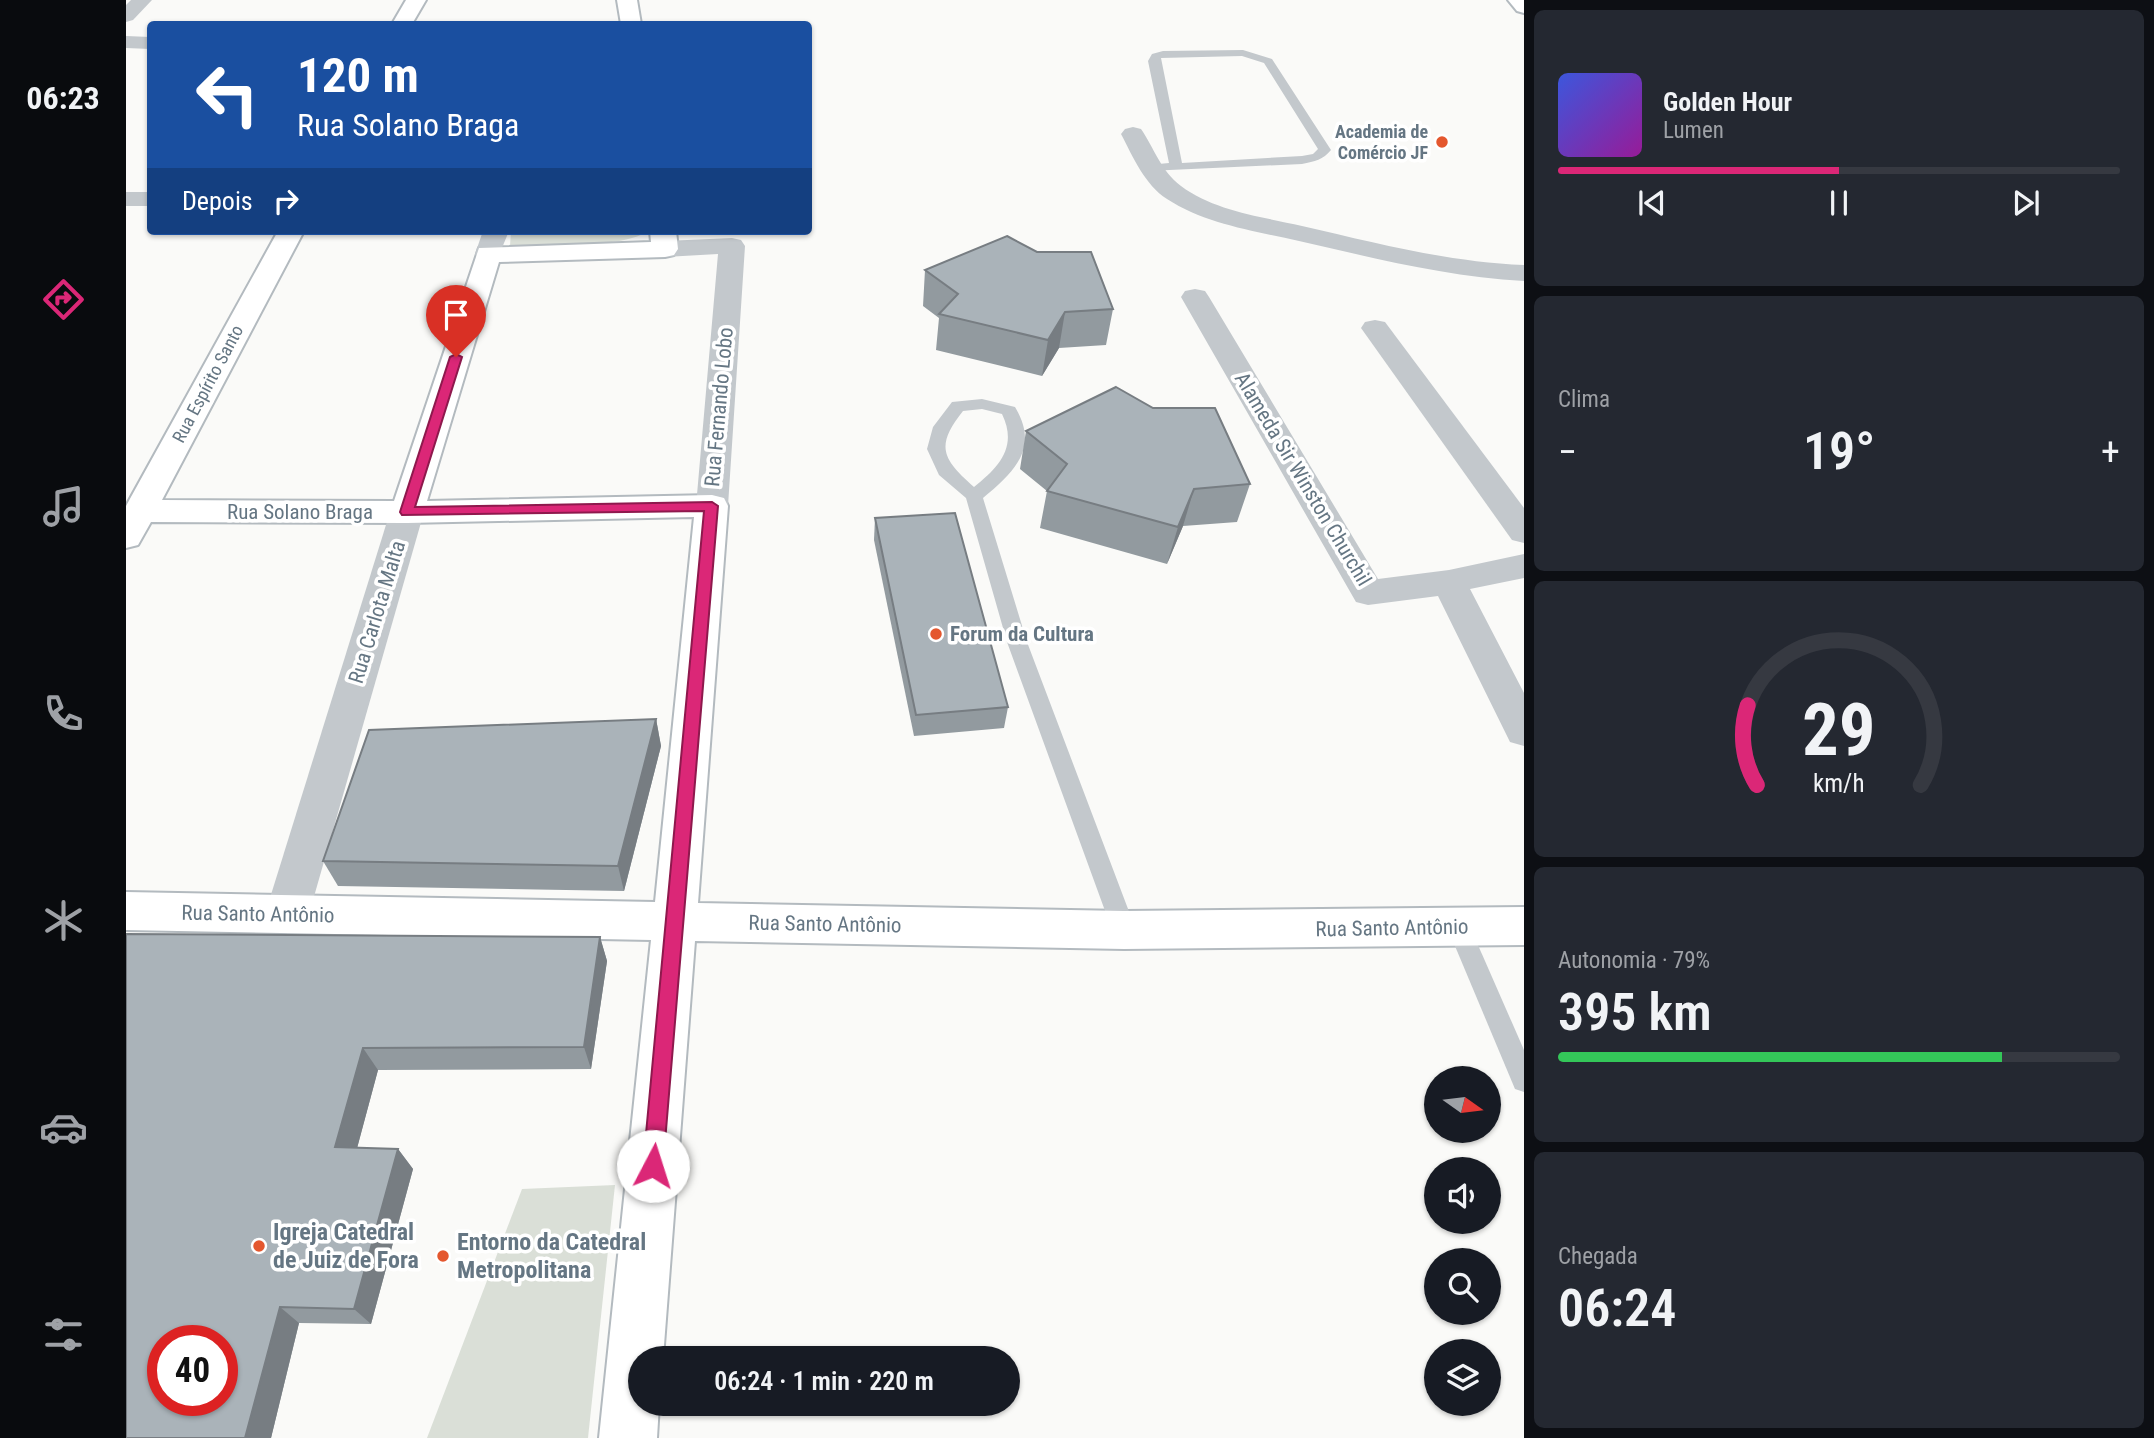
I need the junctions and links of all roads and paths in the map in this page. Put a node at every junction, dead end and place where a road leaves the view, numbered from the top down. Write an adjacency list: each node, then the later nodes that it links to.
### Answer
1 (142, 0): 6 (street)
2 (416, 0): 7 (street)
3 (627, 0): 8 (street)
4 (1518, 0): 5 (street)
5 (1524, 7)
6 (126, 16)
7 (404, 21)
8 (630, 21)
9 (126, 42): 10 (street)
10 (147, 43)
11 (1133, 134): 12 (street)
12 (1164, 168): 12 (lane); 18 (street)
13 (126, 199): 14 (street)
14 (147, 199)
15 (289, 235): 24 (street, Rua Espírito Santo)
16 (664, 240): 17 (street, Rua Fernando Lobo); 22 (street, Rua Fernando Lobo)
17 (492, 243): 23 (street, Rua Carlota Malta)
18 (1524, 273)
19 (1195, 297): 27 (street, Alameda Sir Winston Churchil)
20 (1374, 328): 25 (street)
21 (974, 496): 21 (lane); 34 (lane)
22 (712, 506): 23 (street, Rua Solano Braga); 31 (street, Rua Fernando Lobo)
23 (407, 512): 24 (street, Rua Solano Braga); 30 (street, Rua Carlota Malta)
24 (133, 524)
25 (1524, 532)
26 (1524, 566): 27 (street, Alameda Sir Winston Churchil)
27 (1449, 582): 28 (street)
28 (1524, 731)
29 (126, 911): 30 (street, Rua Santo Antônio)
30 (287, 914): 31 (street, Rua Santo Antônio)
31 (675, 921): 34 (street, Rua Santo Antônio); 36 (street, Rua Fernando Lobo)
32 (1524, 926): 33 (street, Rua Santo Antônio)
33 (1459, 927): 34 (street, Rua Santo Antônio); 35 (lane)
34 (1124, 930)
35 (1524, 1080)
36 (628, 1438)

